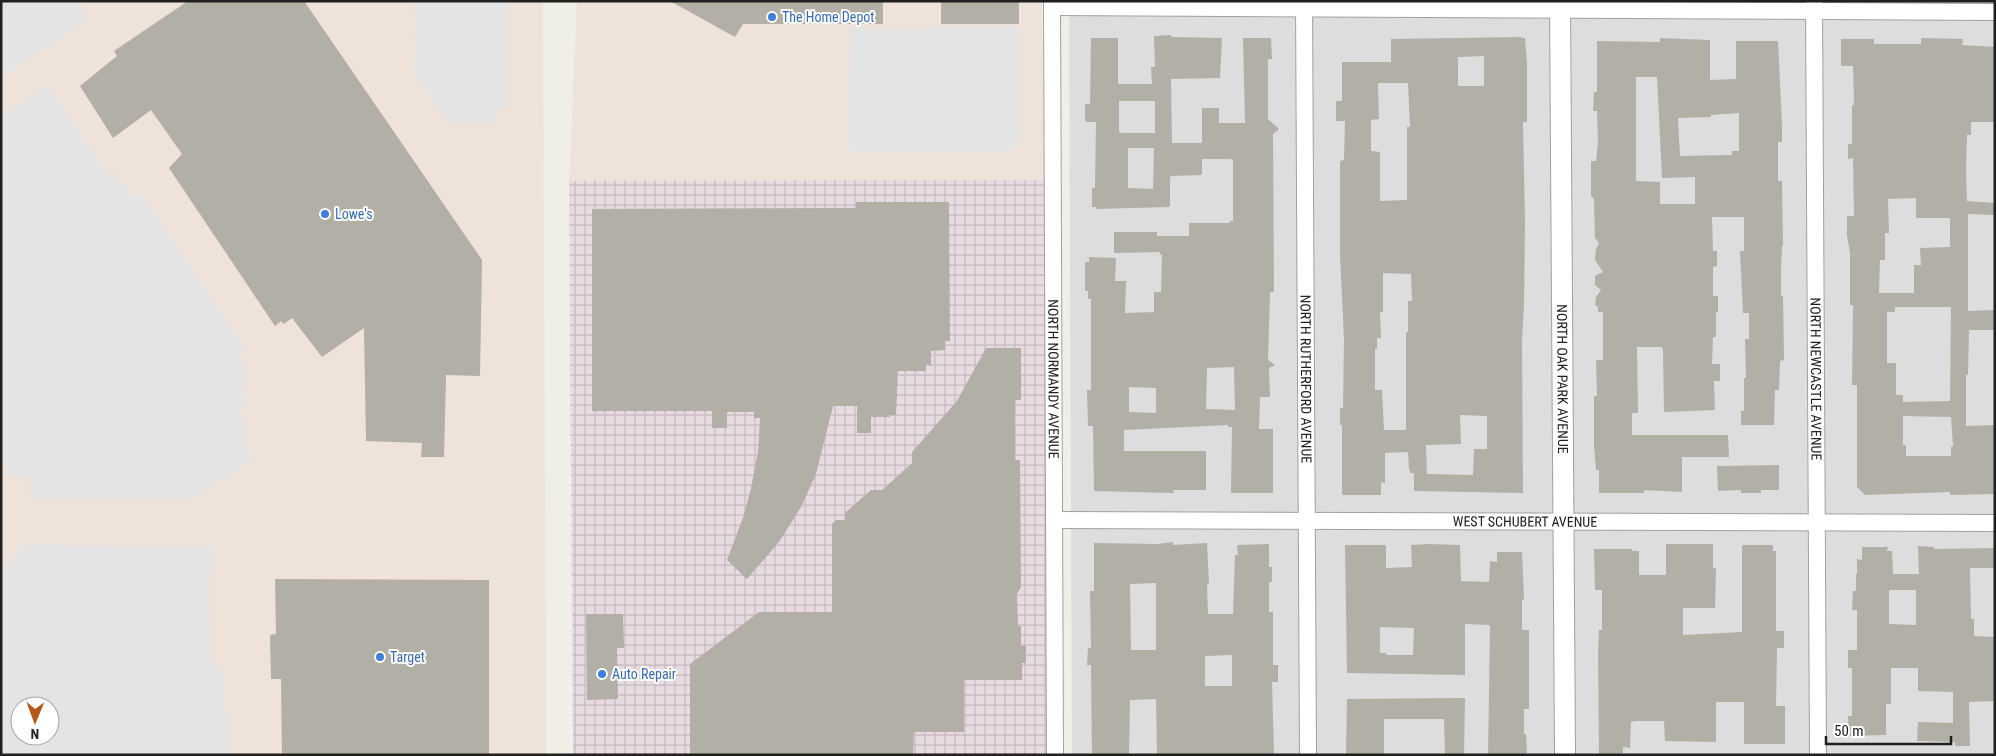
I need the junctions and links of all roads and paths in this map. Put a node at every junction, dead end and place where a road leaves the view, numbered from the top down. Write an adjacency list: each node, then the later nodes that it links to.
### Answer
1 (1052, 4): 2 (street); 6 (street, NORTH NORMANDY AVENUE)
2 (1304, 5): 3 (street); 7 (street, NORTH RUTHERFORD AVENUE)
3 (1560, 5): 4 (street); 8 (street, NORTH OAK PARK AVENUE)
4 (1814, 6): 5 (street); 9 (street, NORTH NEWCASTLE AVENUE)
5 (1995, 12)
6 (1055, 520): 7 (street, WEST SCHUBERT AVENUE); 11 (street, NORTH NORMANDY AVENUE)
7 (1307, 521): 8 (street, WEST SCHUBERT AVENUE); 12 (street, NORTH RUTHERFORD AVENUE)
8 (1563, 522): 9 (street, WEST SCHUBERT AVENUE); 13 (street, NORTH OAK PARK AVENUE)
9 (1817, 523): 10 (street, WEST SCHUBERT AVENUE); 14 (street, NORTH NEWCASTLE AVENUE)
10 (1995, 523)
11 (1055, 755)
12 (1308, 755)
13 (1565, 755)
14 (1818, 755)

